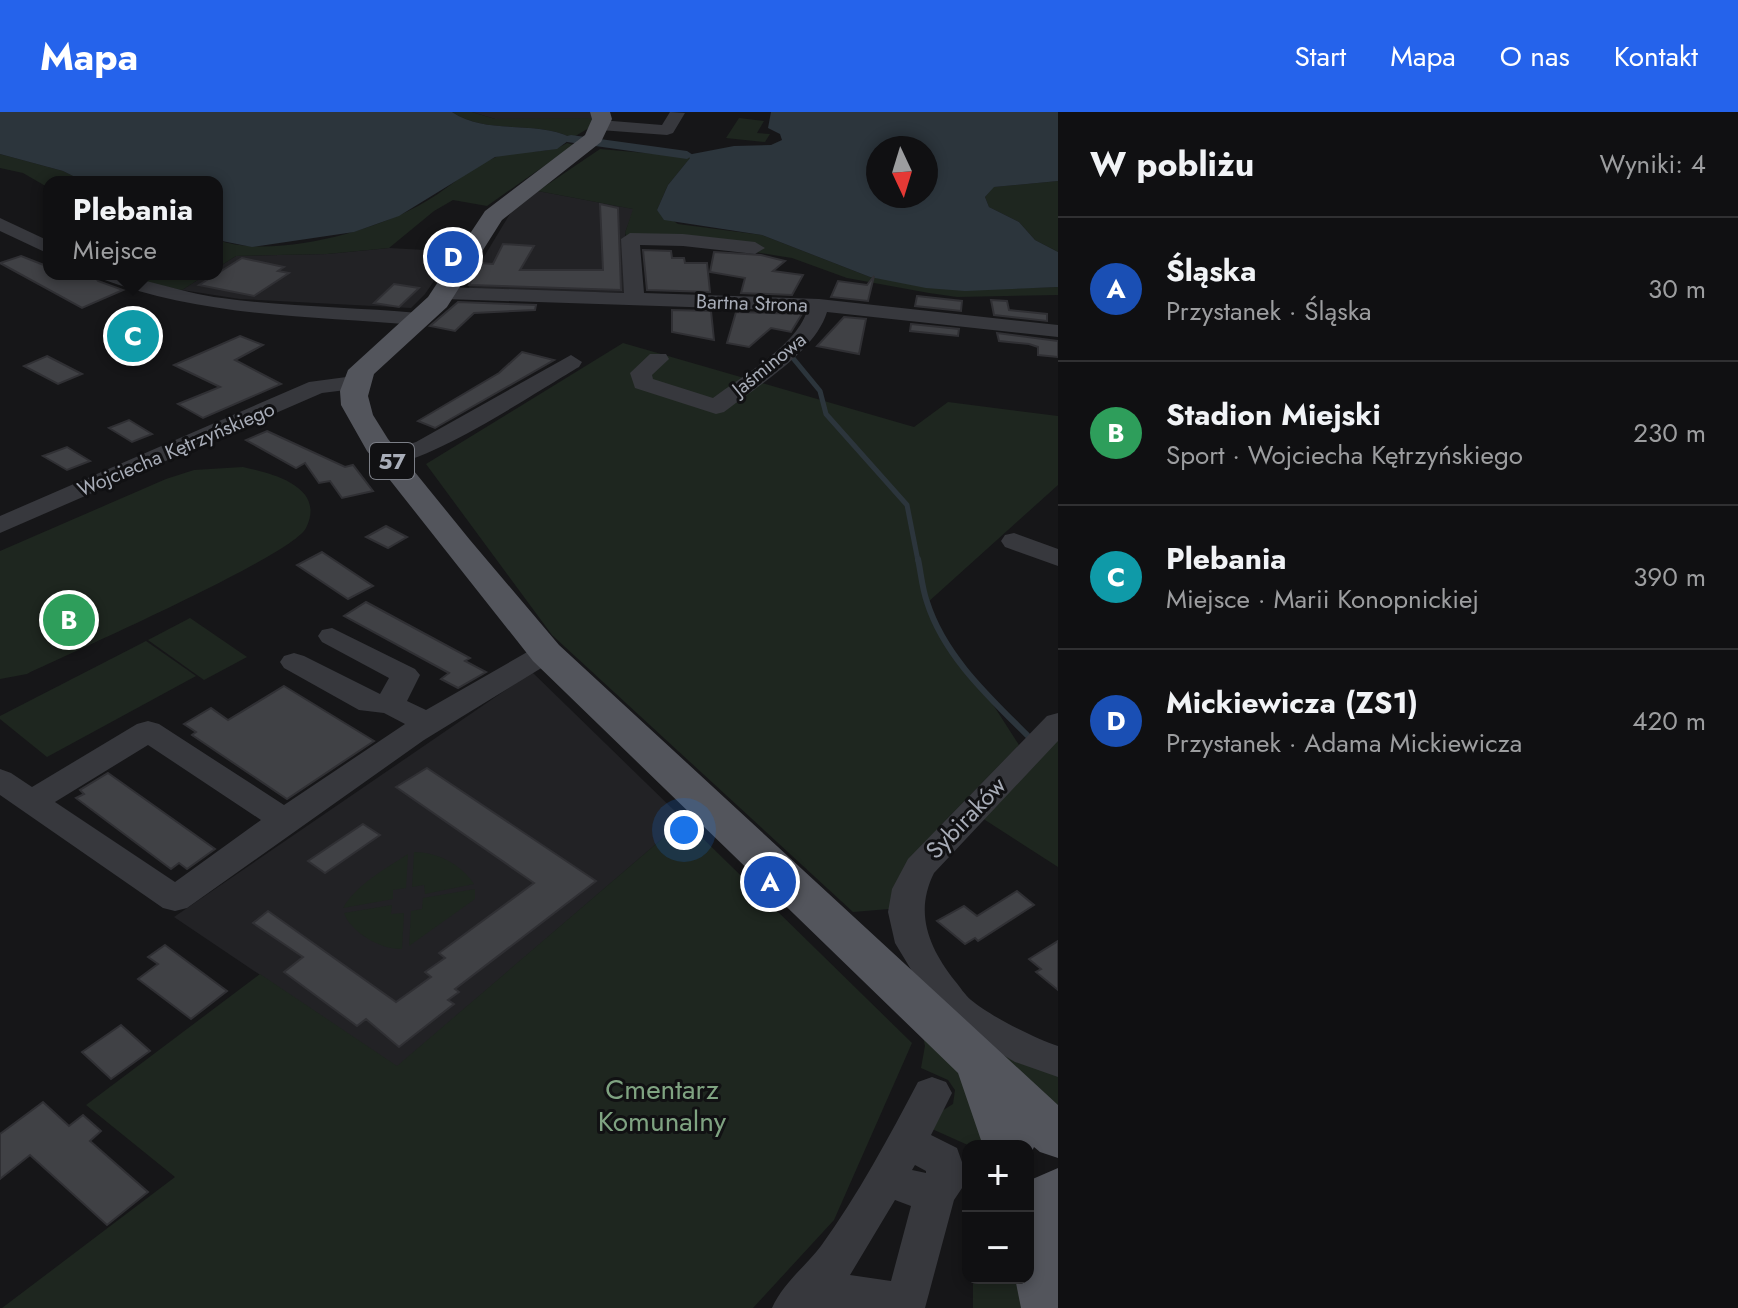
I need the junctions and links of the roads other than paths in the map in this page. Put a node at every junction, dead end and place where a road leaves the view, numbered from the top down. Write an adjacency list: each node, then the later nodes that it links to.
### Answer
1 (677, 113): 2 (street)
2 (595, 130): 7 (main road)
3 (0, 224): 4 (street)
4 (43, 245)
5 (755, 248): 8 (street)
6 (121, 280): 10 (street)
7 (445, 293): 8 (street, Bartna Strona); 10 (main road)
8 (634, 298): 9 (street, Bartna Strona)
9 (819, 305): 11 (street, Bartna Strona); 12 (street, Jaśminowa)
10 (409, 327): 14 (main road)
11 (1058, 331)
12 (658, 359)
13 (571, 362): 15 (street)
14 (354, 383): 15 (main road, 57); 16 (street, Wojciecha Kętrzyńskiego)
15 (390, 458): 20 (main road, 57)
16 (0, 525)
17 (1014, 541): 18 (street)
18 (1058, 558)
19 (332, 636): 22 (street)
20 (546, 653): 24 (street); 28 (main road, 57)
21 (294, 662): 22 (street)
22 (390, 704): 24 (street)
23 (1058, 723): 28 (street, Sybiraków)
24 (428, 724): 27 (street)
25 (0, 780): 26 (street)
26 (31, 802): 27 (street); 27 (street)
27 (284, 820)
28 (947, 1016): 29 (main road, 57); 30 (street)
29 (978, 1061): 32 (main road, 57); 33 (main road)
30 (1058, 1062)
31 (932, 1093): 34 (street)
32 (1058, 1137)
33 (1007, 1140)
34 (907, 1142): 35 (street); 36 (street)
35 (885, 1178): 36 (street); 38 (street)
36 (935, 1192): 38 (street)
37 (1039, 1203): 39 (main road)
38 (806, 1295)
39 (1049, 1308)

